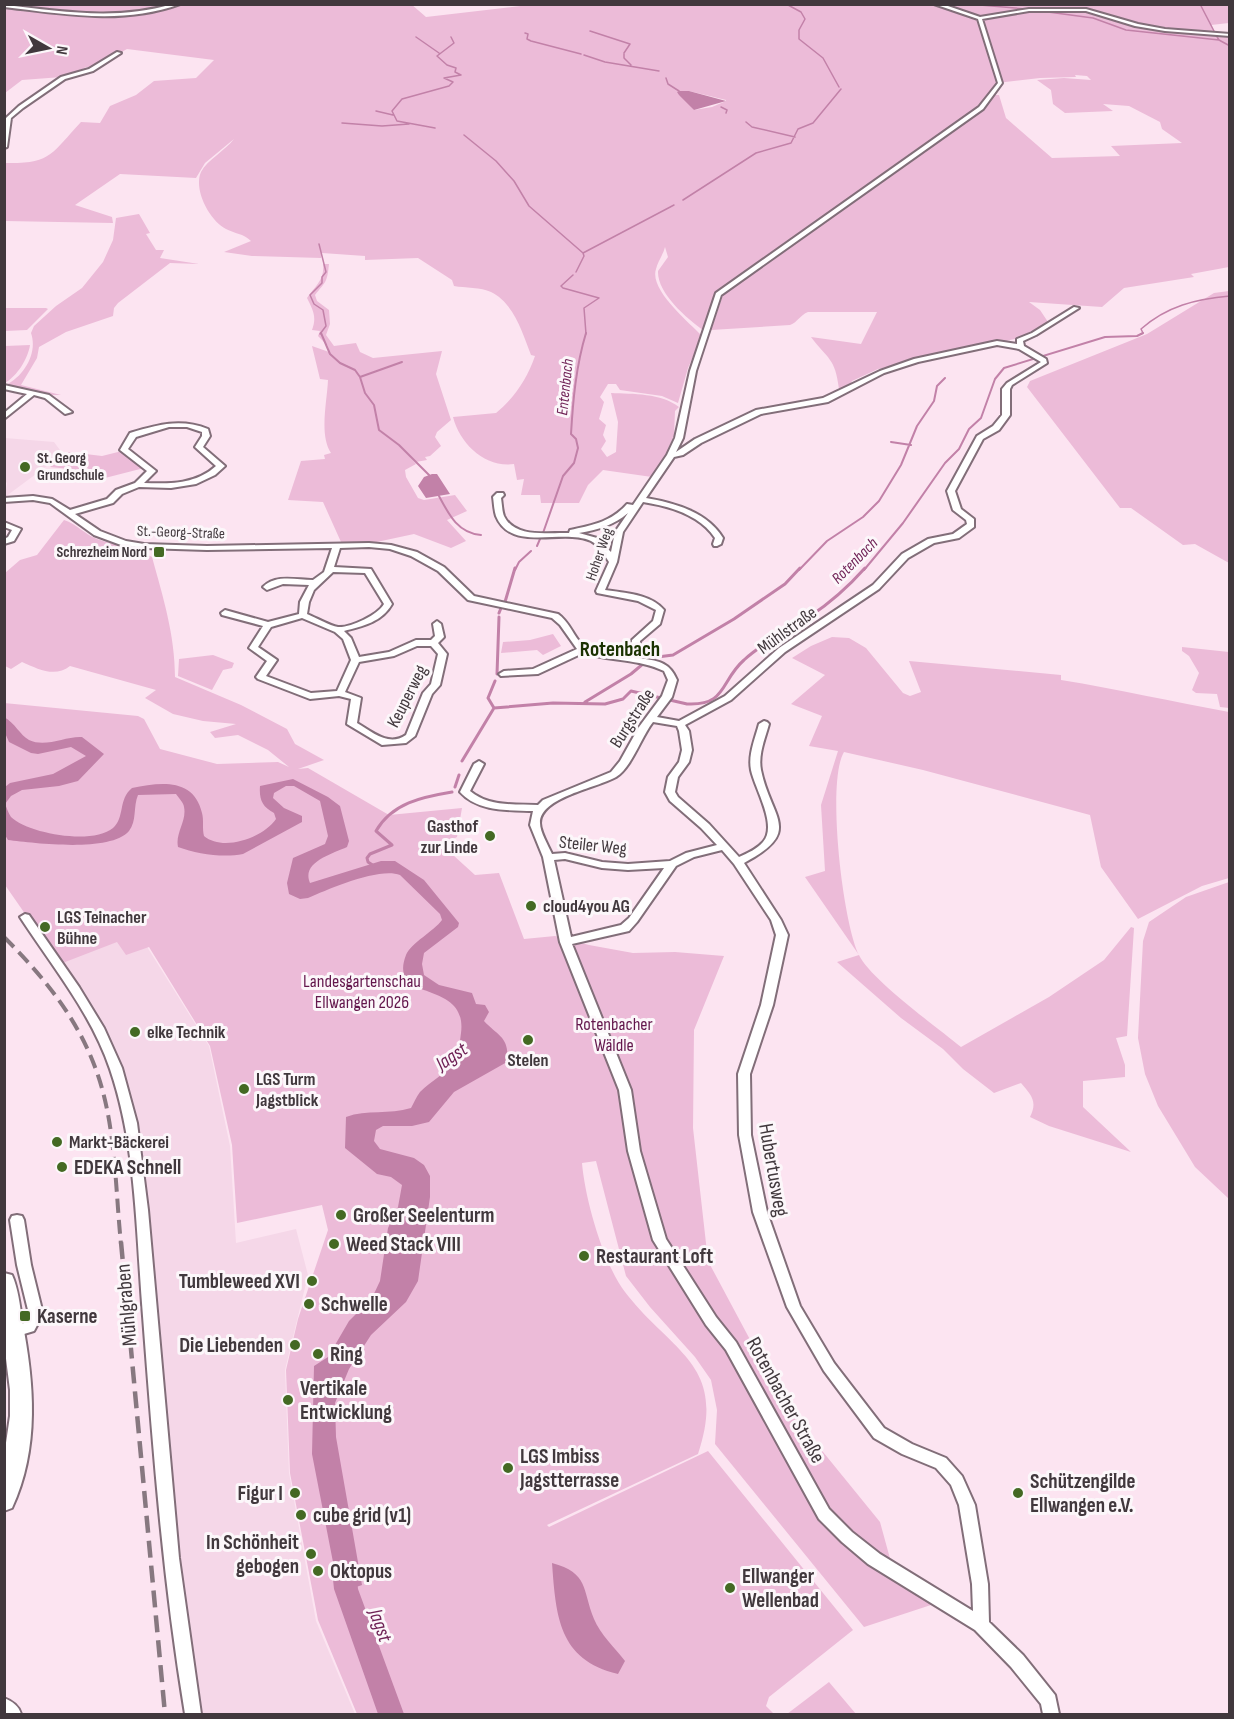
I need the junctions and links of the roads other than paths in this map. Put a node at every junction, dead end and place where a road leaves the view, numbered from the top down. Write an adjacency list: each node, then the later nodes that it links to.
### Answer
1 (178, 4): 3 (street)
2 (936, 4): 4 (street)
3 (4, 6)
4 (980, 18): 5 (street); 14 (street, Hoher Weg)
5 (1230, 35)
6 (119, 53): 7 (street)
7 (4, 147)
8 (1076, 308): 9 (street)
9 (1020, 343): 14 (street); 44 (street, Mühlstraße)
10 (4, 387): 11 (street)
11 (32, 393): 12 (street); 13 (street)
12 (68, 412)
13 (4, 417)
14 (671, 454): 16 (street, Hoher Weg)
15 (138, 485): 15 (street); 20 (street)
16 (647, 489): 19 (street, Hoher Weg); 22 (street)
17 (500, 495): 23 (street)
18 (5, 499): 20 (street, St.-Georg-Straße)
19 (641, 500): 26 (street); 28 (street, Hoher Weg)
20 (70, 513): 27 (street, St.-Georg-Straße)
21 (4, 524): 25 (street)
22 (584, 530): 23 (street); 24 (street)
23 (558, 535): 24 (street)
24 (592, 538): 28 (street)
25 (4, 542)
26 (717, 544)
27 (337, 545): 29 (street); 38 (street, St.-Georg-Straße)
28 (613, 562): 40 (street, Hoher Weg)
29 (330, 569): 30 (street); 36 (street)
30 (313, 583): 31 (street); 33 (street)
31 (267, 587)
32 (225, 613): 35 (street)
33 (303, 615): 35 (street); 36 (street)
34 (437, 624): 37 (street, Keuperweg)
35 (268, 625): 42 (street)
36 (338, 630): 39 (street)
37 (433, 643): 39 (street, Keuperweg); 42 (street, Keuperweg)
38 (583, 649): 40 (street, Burgstraße); 41 (street)
39 (356, 660): 42 (street)
40 (642, 660): 43 (street, Burgstraße)
41 (504, 674)
42 (340, 693)
43 (650, 719): 44 (street); 47 (street, Burgstraße)
44 (680, 724): 48 (street, Hubertusweg)
45 (764, 724): 50 (street)
46 (479, 764): 47 (street)
47 (539, 808): 49 (street)
48 (723, 847): 50 (street, Hubertusweg); 51 (street)
49 (548, 857): 51 (street, Steiler Weg); 53 (street)
50 (738, 862): 58 (street, Hubertusweg)
51 (672, 864): 53 (street)
52 (25, 917): 61 (street, Mühlgraben)
53 (566, 942): 58 (street, Rotenbacher Straße)
54 (17, 1220): 56 (street)
55 (4, 1281): 56 (main road)
56 (12, 1342): 57 (main road)
57 (4, 1500)
58 (981, 1625): 62 (street, Rotenbacher Straße)
59 (4, 1706): 60 (street)
60 (13, 1714)
61 (193, 1714)
62 (1051, 1714)

